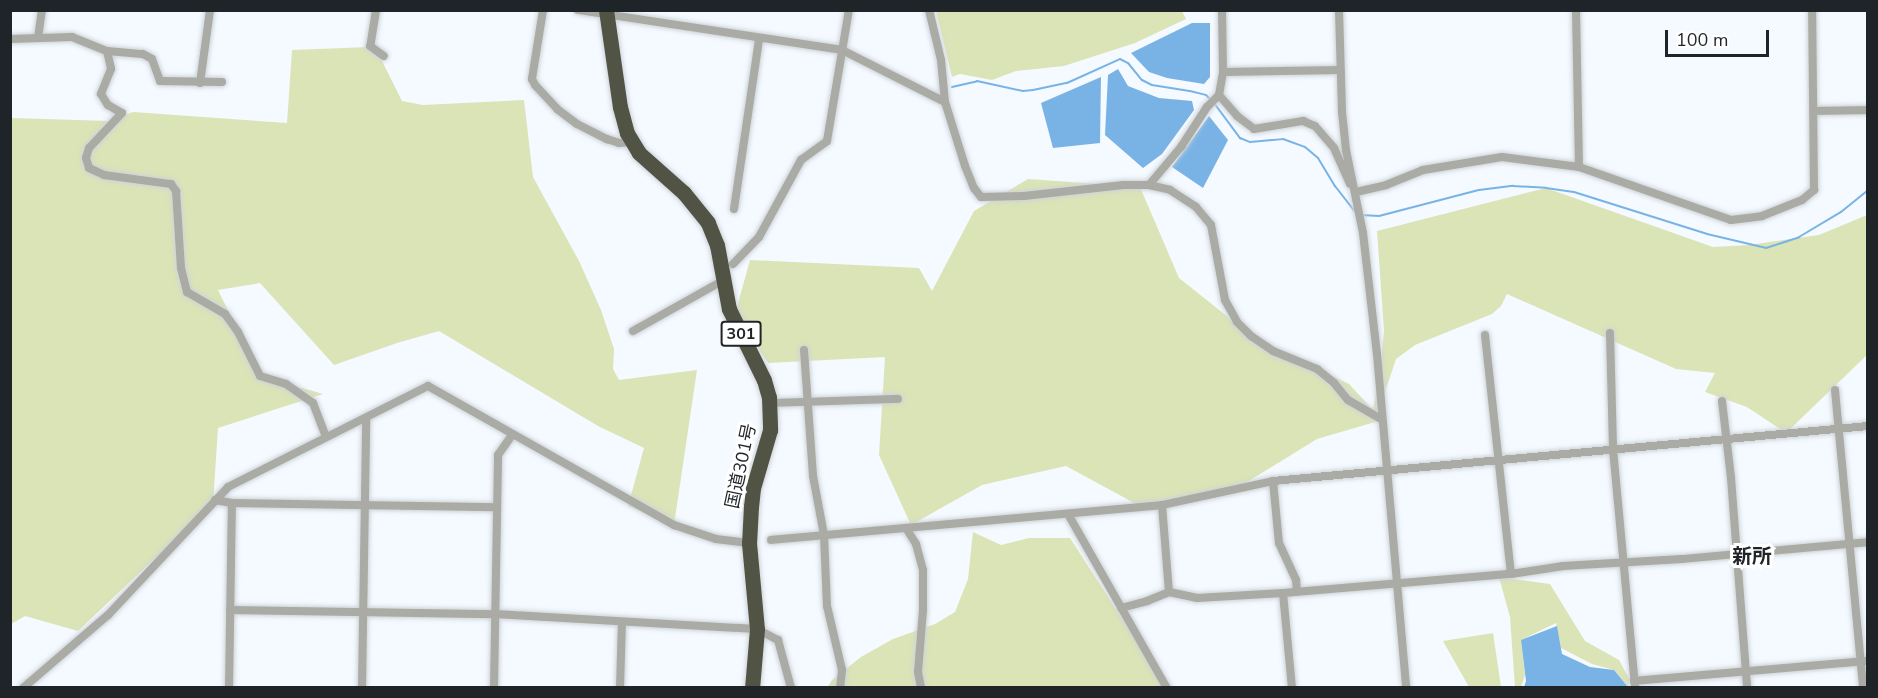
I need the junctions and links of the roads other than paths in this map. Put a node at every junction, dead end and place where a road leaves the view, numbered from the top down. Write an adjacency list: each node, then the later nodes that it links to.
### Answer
1 (42, 10): 13 (street)
2 (210, 10): 21 (street)
3 (376, 10): 18 (street)
4 (543, 10): 27 (street)
5 (578, 10): 12 (street)
6 (849, 10): 16 (street)
7 (929, 10): 24 (street)
8 (1222, 10): 20 (street)
9 (1339, 10): 19 (street)
10 (1576, 10): 28 (street)
11 (1812, 10): 26 (street)
12 (606, 13): 15 (street); 27 (highway, 国道301号 / 301)
13 (38, 38): 14 (street); 17 (street)
14 (10, 39)
15 (759, 39): 16 (street); 31 (street)
16 (842, 50): 24 (street); 32 (street)
17 (107, 51): 21 (street); 48 (street)
18 (384, 56)
19 (1340, 70): 20 (street); 30 (street)
20 (1223, 72): 23 (street)
21 (200, 82): 22 (street)
22 (222, 82)
23 (1219, 95): 29 (street); 30 (street)
24 (945, 102): 29 (street)
25 (1868, 110): 26 (street)
26 (1814, 111): 28 (street)
27 (632, 142): 33 (highway, 国道301号 / 301)
28 (1579, 167): 30 (street)
29 (1149, 185): 44 (street)
30 (1356, 192): 44 (street)
31 (734, 209)
32 (733, 264)
33 (722, 281): 34 (street); 42 (highway, 国道301号 / 301)
34 (633, 331)
35 (1610, 333): 50 (street)
36 (1485, 335): 51 (street)
37 (804, 350): 40 (street)
38 (1835, 390): 46 (street)
39 (898, 399): 40 (street)
40 (807, 400): 42 (street); 61 (street)
41 (1722, 401): 49 (street)
42 (770, 403): 64 (highway, 国道301号 / 301)
43 (366, 419): 47 (street); 48 (street); 56 (street)
44 (1381, 419): 52 (street)
45 (1868, 426): 46 (street)
46 (1839, 429): 49 (street); 65 (street)
47 (512, 435): 58 (street); 64 (street)
48 (326, 437): 54 (street)
49 (1726, 440): 50 (street); 66 (street)
50 (1613, 449): 51 (street); 67 (street)
51 (1499, 460): 52 (street); 68 (street)
52 (1387, 471): 53 (street); 69 (street)
53 (1273, 481): 57 (street); 70 (street)
54 (214, 500): 55 (street); 82 (street)
55 (232, 503): 56 (street); 74 (street)
56 (364, 504): 58 (street); 75 (street)
57 (1162, 505): 59 (street); 71 (street)
58 (497, 507): 76 (street)
59 (1068, 514): 60 (street); 73 (street)
60 (906, 528): 61 (street); 90 (street)
61 (824, 535): 62 (street); 89 (street)
62 (771, 540)
63 (1868, 542): 65 (street)
64 (749, 543): 78 (highway, 国道301号 / 301)
65 (1849, 544): 66 (street); 79 (street)
66 (1736, 555): 67 (street); 80 (street)
67 (1625, 562): 68 (street); 81 (street)
68 (1511, 574): 69 (street)
69 (1397, 583): 70 (street); 93 (street)
70 (1297, 591): 72 (street)
71 (1169, 592): 72 (street); 73 (street)
72 (1283, 593): 92 (street)
73 (1121, 608): 91 (street)
74 (230, 610): 75 (street); 83 (street)
75 (363, 612): 76 (street); 84 (street)
76 (495, 614): 77 (street); 85 (street)
77 (622, 622): 78 (street); 86 (street)
78 (757, 629): 87 (highway, 国道301号 / 301); 88 (street)
79 (1864, 661): 80 (street); 95 (street)
80 (1745, 673): 81 (street); 94 (street)
81 (1635, 684)
82 (23, 687)
83 (229, 687)
84 (362, 687)
85 (494, 687)
86 (620, 687)
87 (752, 687)
88 (791, 687)
89 (840, 687)
90 (921, 687)
91 (1167, 687)
92 (1292, 687)
93 (1406, 687)
94 (1747, 687)
95 (1863, 687)

